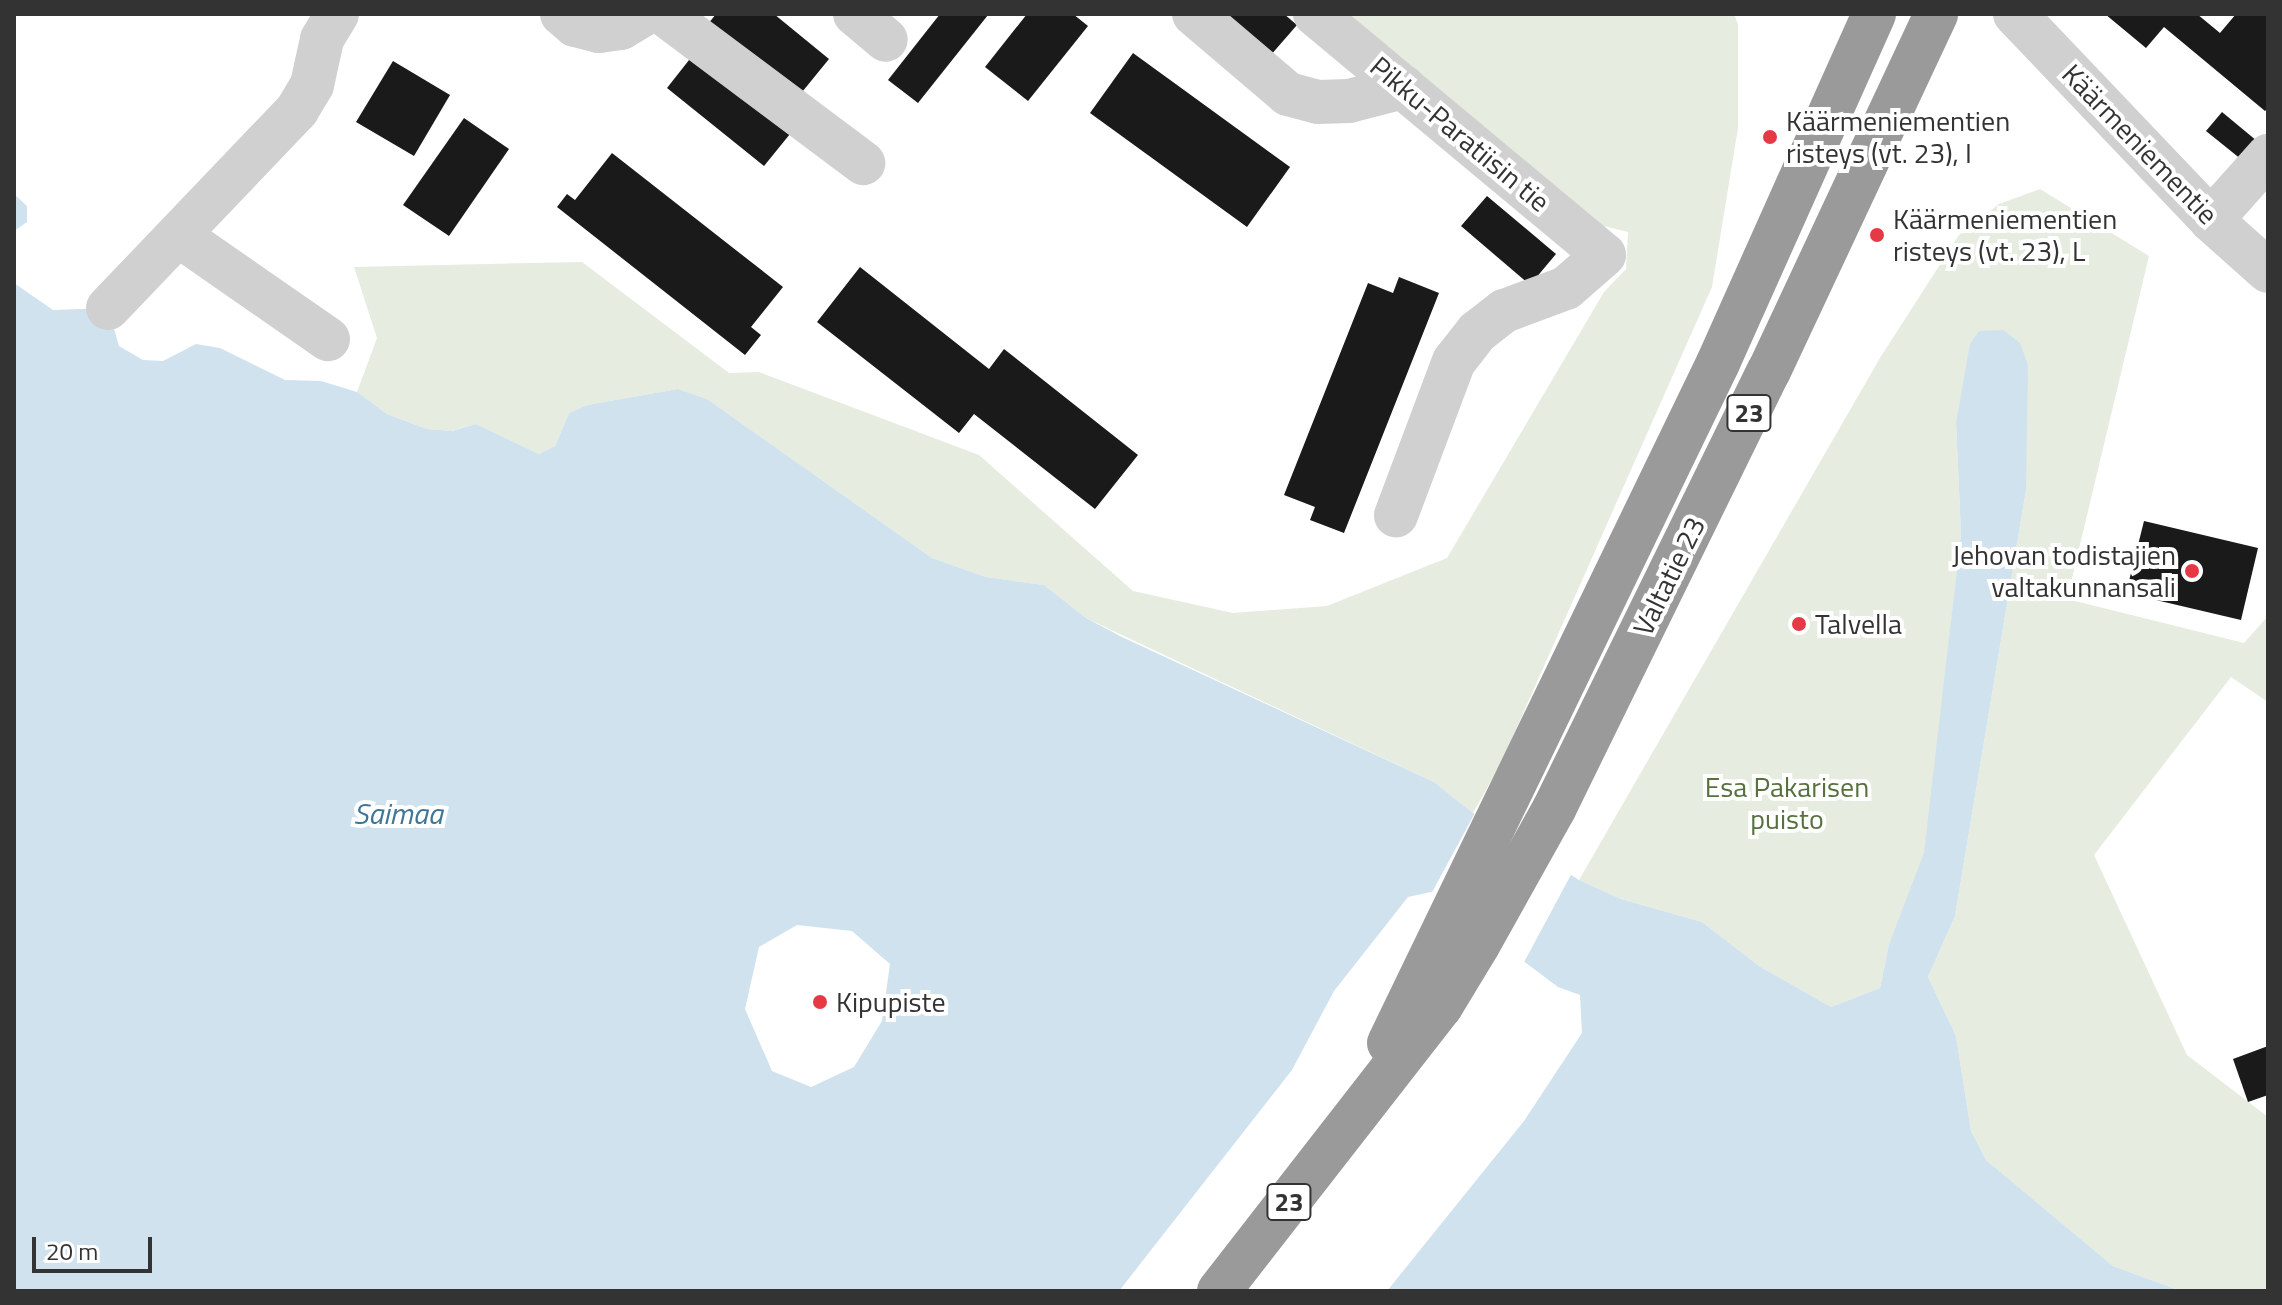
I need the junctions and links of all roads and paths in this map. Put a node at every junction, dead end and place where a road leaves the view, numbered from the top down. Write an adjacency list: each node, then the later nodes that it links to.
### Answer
1 (337, 14): 14 (street)
2 (562, 14): 3 (street)
3 (644, 14)
4 (664, 14): 12 (street)
5 (1194, 14): 10 (street)
6 (1315, 14): 10 (street, Pikku-Paratiisin tie)
7 (1874, 14): 19 (highway, Valtatie 23 / 23)
8 (1936, 14): 19 (highway, Valtatie 23 / 23)
9 (2015, 14): 13 (street, Käärmeniementie)
10 (1403, 87): 18 (street, Pikku-Paratiisin tie)
11 (2268, 156): 13 (street)
12 (863, 163)
13 (2211, 220): 15 (street, Käärmeniementie)
14 (181, 237): 16 (street); 17 (street)
15 (2268, 271)
16 (108, 308)
17 (328, 339)
18 (1396, 515)
19 (1535, 800): 20 (highway, Valtatie 23 / 23)
20 (1219, 1291)

